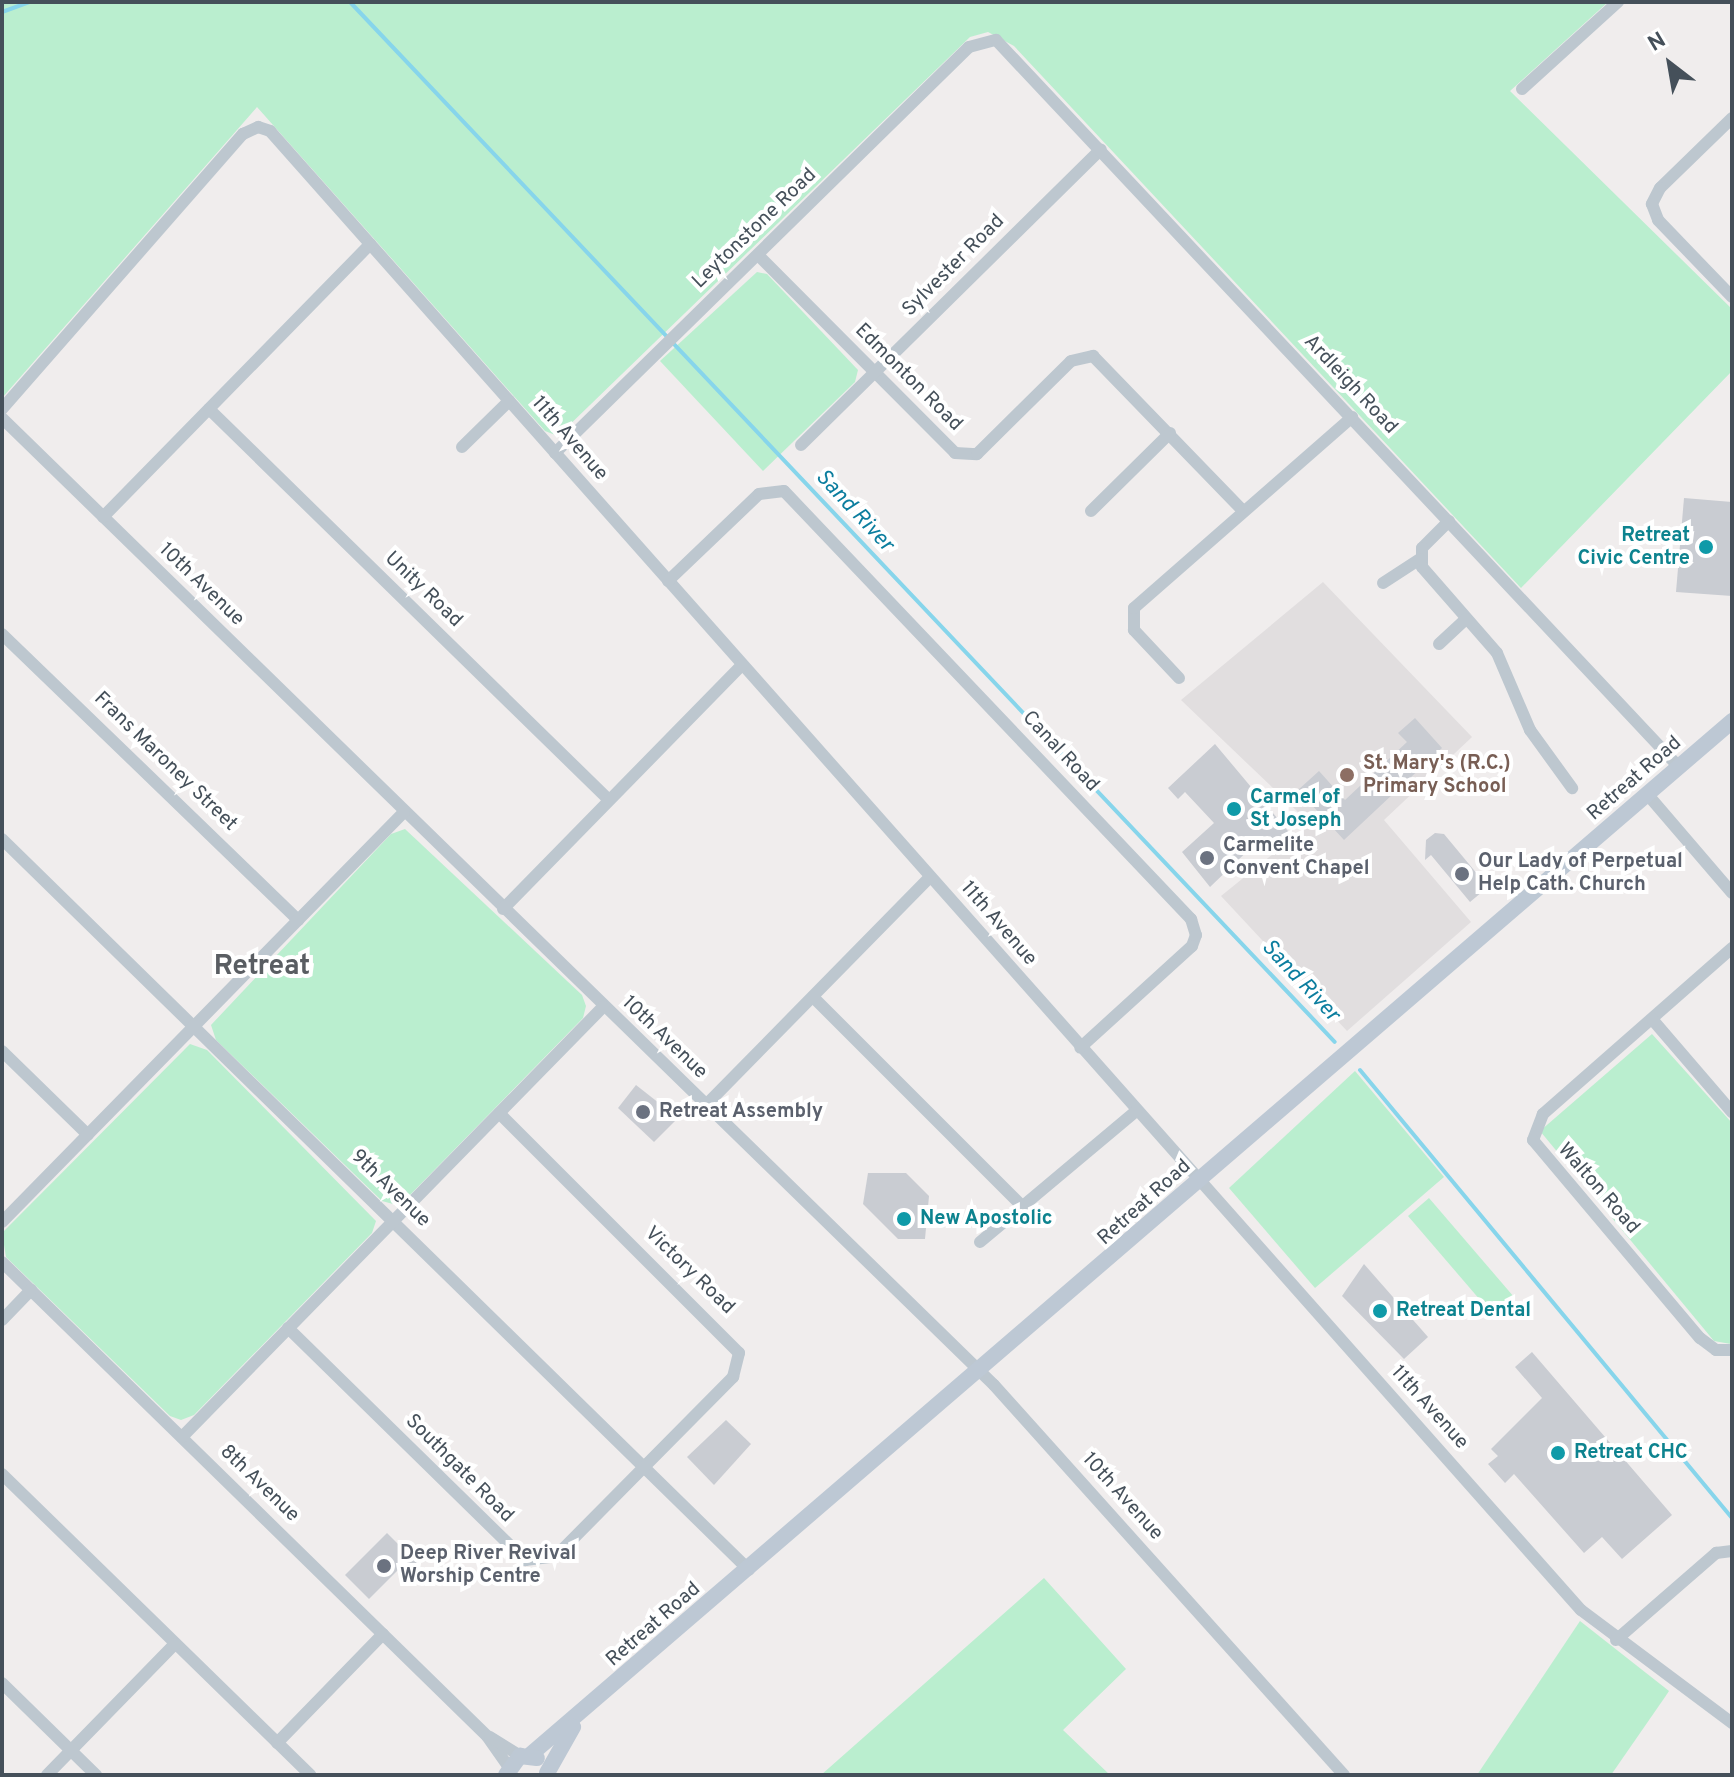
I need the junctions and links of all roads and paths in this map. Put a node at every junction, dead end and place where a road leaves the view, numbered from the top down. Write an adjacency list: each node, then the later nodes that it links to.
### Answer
1 (1618, 2): 3 (street)
2 (987, 39): 5 (street, Ardleigh Road); 7 (street, Leytonstone Road)
3 (1522, 89)
4 (1732, 118): 8 (street)
5 (1101, 149): 9 (street, Sylvester Road); 13 (street, Ardleigh Road)
6 (370, 244): 10 (street, 11th Avenue); 11 (street, 11th Avenue); 12 (street)
7 (758, 255): 9 (street, Edmonton Road); 18 (street, Leytonstone Road)
8 (1732, 297)
9 (874, 372): 15 (street, Edmonton Road); 16 (street, Sylvester Road)
10 (509, 401): 17 (street); 18 (street, 11th Avenue)
11 (2, 409)
12 (209, 409): 21 (street); 35 (street, Unity Road)
13 (1352, 417): 20 (street); 22 (street, Ardleigh Road)
14 (2, 418): 21 (street, 10th Avenue)
15 (1170, 433): 19 (street); 20 (street, Edmonton Road)
16 (801, 445)
17 (462, 447)
18 (555, 453): 24 (street, 11th Avenue)
19 (1091, 511)
20 (1243, 511): 30 (street)
21 (103, 517): 36 (street, 10th Avenue)
22 (1449, 521): 23 (street); 32 (street, Ardleigh Road)
23 (1420, 559): 25 (street); 26 (street)
24 (668, 581): 29 (street, 11th Avenue); 47 (street, Canal Road)
25 (1383, 583)
26 (1466, 619): 28 (street); 33 (street)
27 (2, 634): 41 (street, Frans Maroney Street)
28 (1439, 644)
29 (742, 665): 35 (street); 38 (street, 11th Avenue)
30 (1179, 678)
31 (1732, 721): 32 (main road, Retreat Road)
32 (1679, 767): 34 (main road, Retreat Road)
33 (1572, 788)
34 (1648, 795): 39 (street); 54 (main road, Retreat Road)
35 (609, 800): 40 (street)
36 (404, 812): 40 (street, 10th Avenue); 41 (street)
37 (2, 839): 46 (street, 9th Avenue)
38 (930, 877): 43 (street); 47 (street, 11th Avenue)
39 (1732, 893)
40 (503, 909): 44 (street, 10th Avenue)
41 (298, 920): 46 (street)
42 (1732, 948): 45 (street, Walton Road)
43 (813, 997): 49 (street); 55 (street)
44 (603, 1007): 49 (street, 10th Avenue); 52 (street)
45 (1652, 1019): 51 (street); 63 (street, Walton Road)
46 (194, 1027): 53 (street); 56 (street, 9th Avenue)
47 (1080, 1048): 50 (street, 11th Avenue)
48 (2, 1051): 53 (street)
49 (705, 1106): 64 (street, 10th Avenue)
50 (1136, 1111): 54 (street, 11th Avenue); 55 (street)
51 (1732, 1112)
52 (499, 1113): 56 (street); 66 (street, Victory Road)
53 (88, 1135): 57 (street)
54 (1199, 1182): 64 (main road, Retreat Road); 71 (street, 11th Avenue)
55 (1022, 1206): 58 (street)
56 (394, 1221): 62 (street); 66 (street, 9th Avenue)
57 (2, 1222)
58 (980, 1242)
59 (2, 1262): 60 (street, 8th Avenue)
60 (31, 1290): 61 (street); 65 (street, 8th Avenue)
61 (2, 1320)
62 (288, 1328): 65 (street); 66 (street, Southgate Road)
63 (1732, 1350)
64 (980, 1373): 69 (main road, Retreat Road); 83 (street, 10th Avenue)
65 (182, 1437): 70 (street, 8th Avenue)
66 (644, 1467): 69 (street, 9th Avenue)
67 (2, 1474): 72 (street)
68 (1730, 1550): 71 (street)
69 (749, 1570): 74 (main road, Retreat Road)
70 (383, 1634): 76 (street); 78 (street, 8th Avenue)
71 (1616, 1640): 75 (street, 11th Avenue)
72 (175, 1644): 76 (street); 77 (street)
73 (2, 1683): 77 (street)
74 (583, 1712): 78 (main road, Retreat Road); 79 (main road, Retreat Road)
75 (1732, 1723)
76 (277, 1743): 82 (street)
77 (72, 1751): 80 (street); 81 (street)
78 (516, 1763): 79 (main road)
79 (546, 1774)
80 (47, 1775)
81 (96, 1775)
82 (310, 1775)
83 (1344, 1775)

